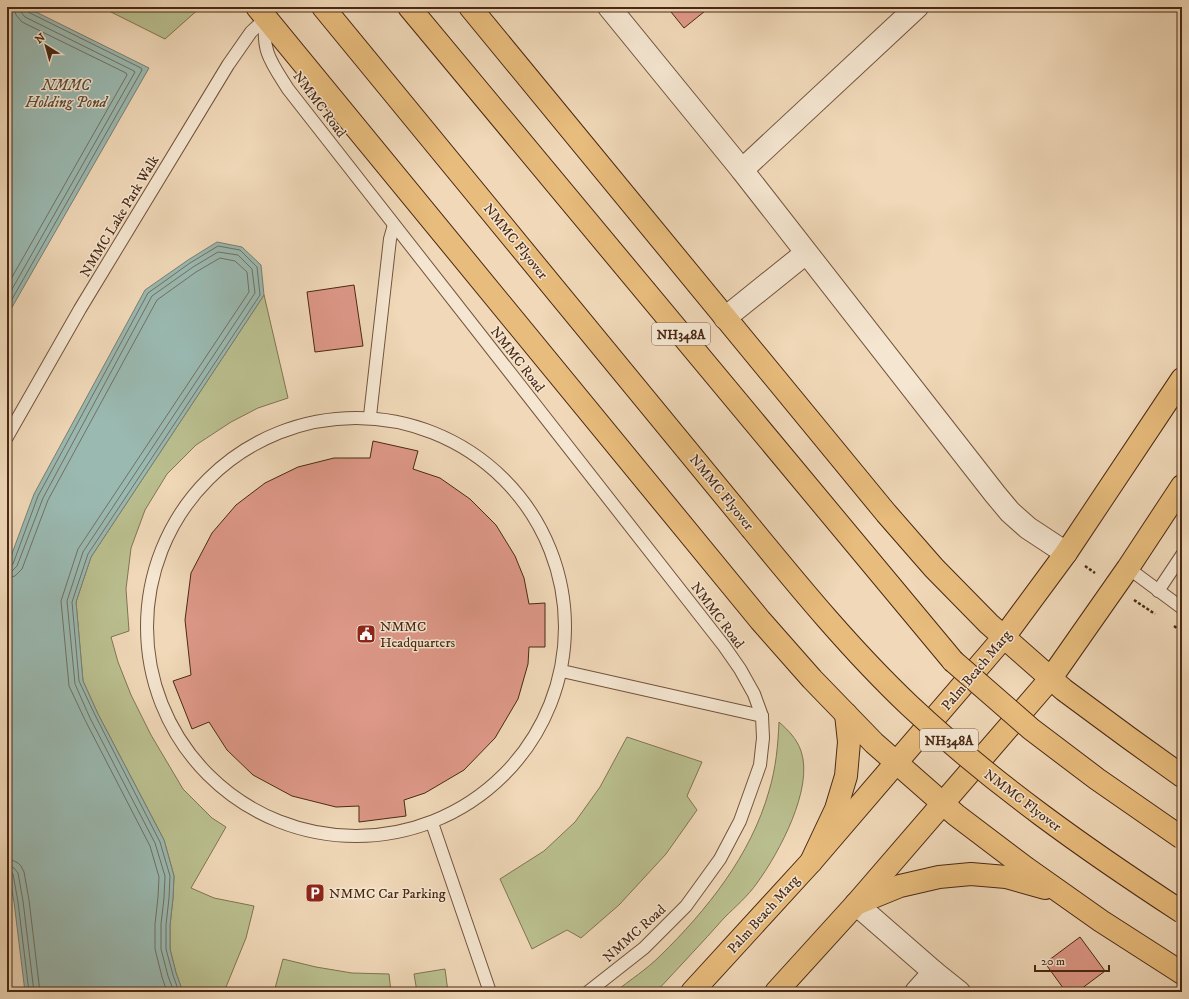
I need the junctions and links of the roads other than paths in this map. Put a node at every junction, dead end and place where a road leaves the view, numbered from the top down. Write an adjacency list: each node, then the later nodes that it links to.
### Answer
1 (323, 7): 34 (main road, NMMC Flyover / NH348A, bridge)
2 (409, 7): 21 (main road, NH348A)
3 (470, 7): 10 (main road)
4 (609, 7): 7 (street)
5 (917, 7): 7 (street)
6 (261, 12): 8 (lane, NMMC Road); 13 (lane, NMMC Lake Park Walk); 24 (main road)
7 (742, 170): 9 (street)
8 (394, 225): 12 (lane); 25 (lane, NMMC Road)
9 (806, 253): 10 (street); 15 (street)
10 (725, 318): 20 (main road)
11 (1182, 379): 15 (main road, Palm Beach Marg)
12 (370, 416): 22 (lane); 29 (lane)
13 (7, 437)
14 (1182, 486): 17 (main road)
15 (1066, 553): 20 (main road, Palm Beach Marg)
16 (1182, 555): 18 (lane)
17 (1128, 568): 18 (lane); 23 (main road)
18 (1158, 591): 19 (lane)
19 (1182, 608)
20 (1004, 637): 23 (main road); 26 (main road, Palm Beach Marg)
21 (953, 661): 21 (main road, NH348A); 30 (main road, NH348A, bridge)
22 (562, 671): 25 (lane); 29 (lane)
23 (1051, 678): 27 (main road); 28 (main road)
24 (846, 714): 26 (main road); 31 (main road)
25 (762, 716): 38 (lane, NMMC Road)
26 (897, 762): 28 (main road); 31 (main road, Palm Beach Marg)
27 (1182, 776)
28 (943, 803): 32 (main road); 33 (main road)
29 (432, 823): 37 (lane)
30 (1182, 838)
31 (811, 862): 39 (main road, Palm Beach Marg)
32 (1060, 892): 33 (main road); 36 (main road)
33 (856, 904): 35 (street); 40 (main road)
34 (1182, 912)
35 (934, 972): 41 (street); 42 (street)
36 (1182, 973)
37 (490, 992)
38 (588, 992)
39 (692, 992)
40 (776, 992)
41 (916, 992)
42 (959, 992)

